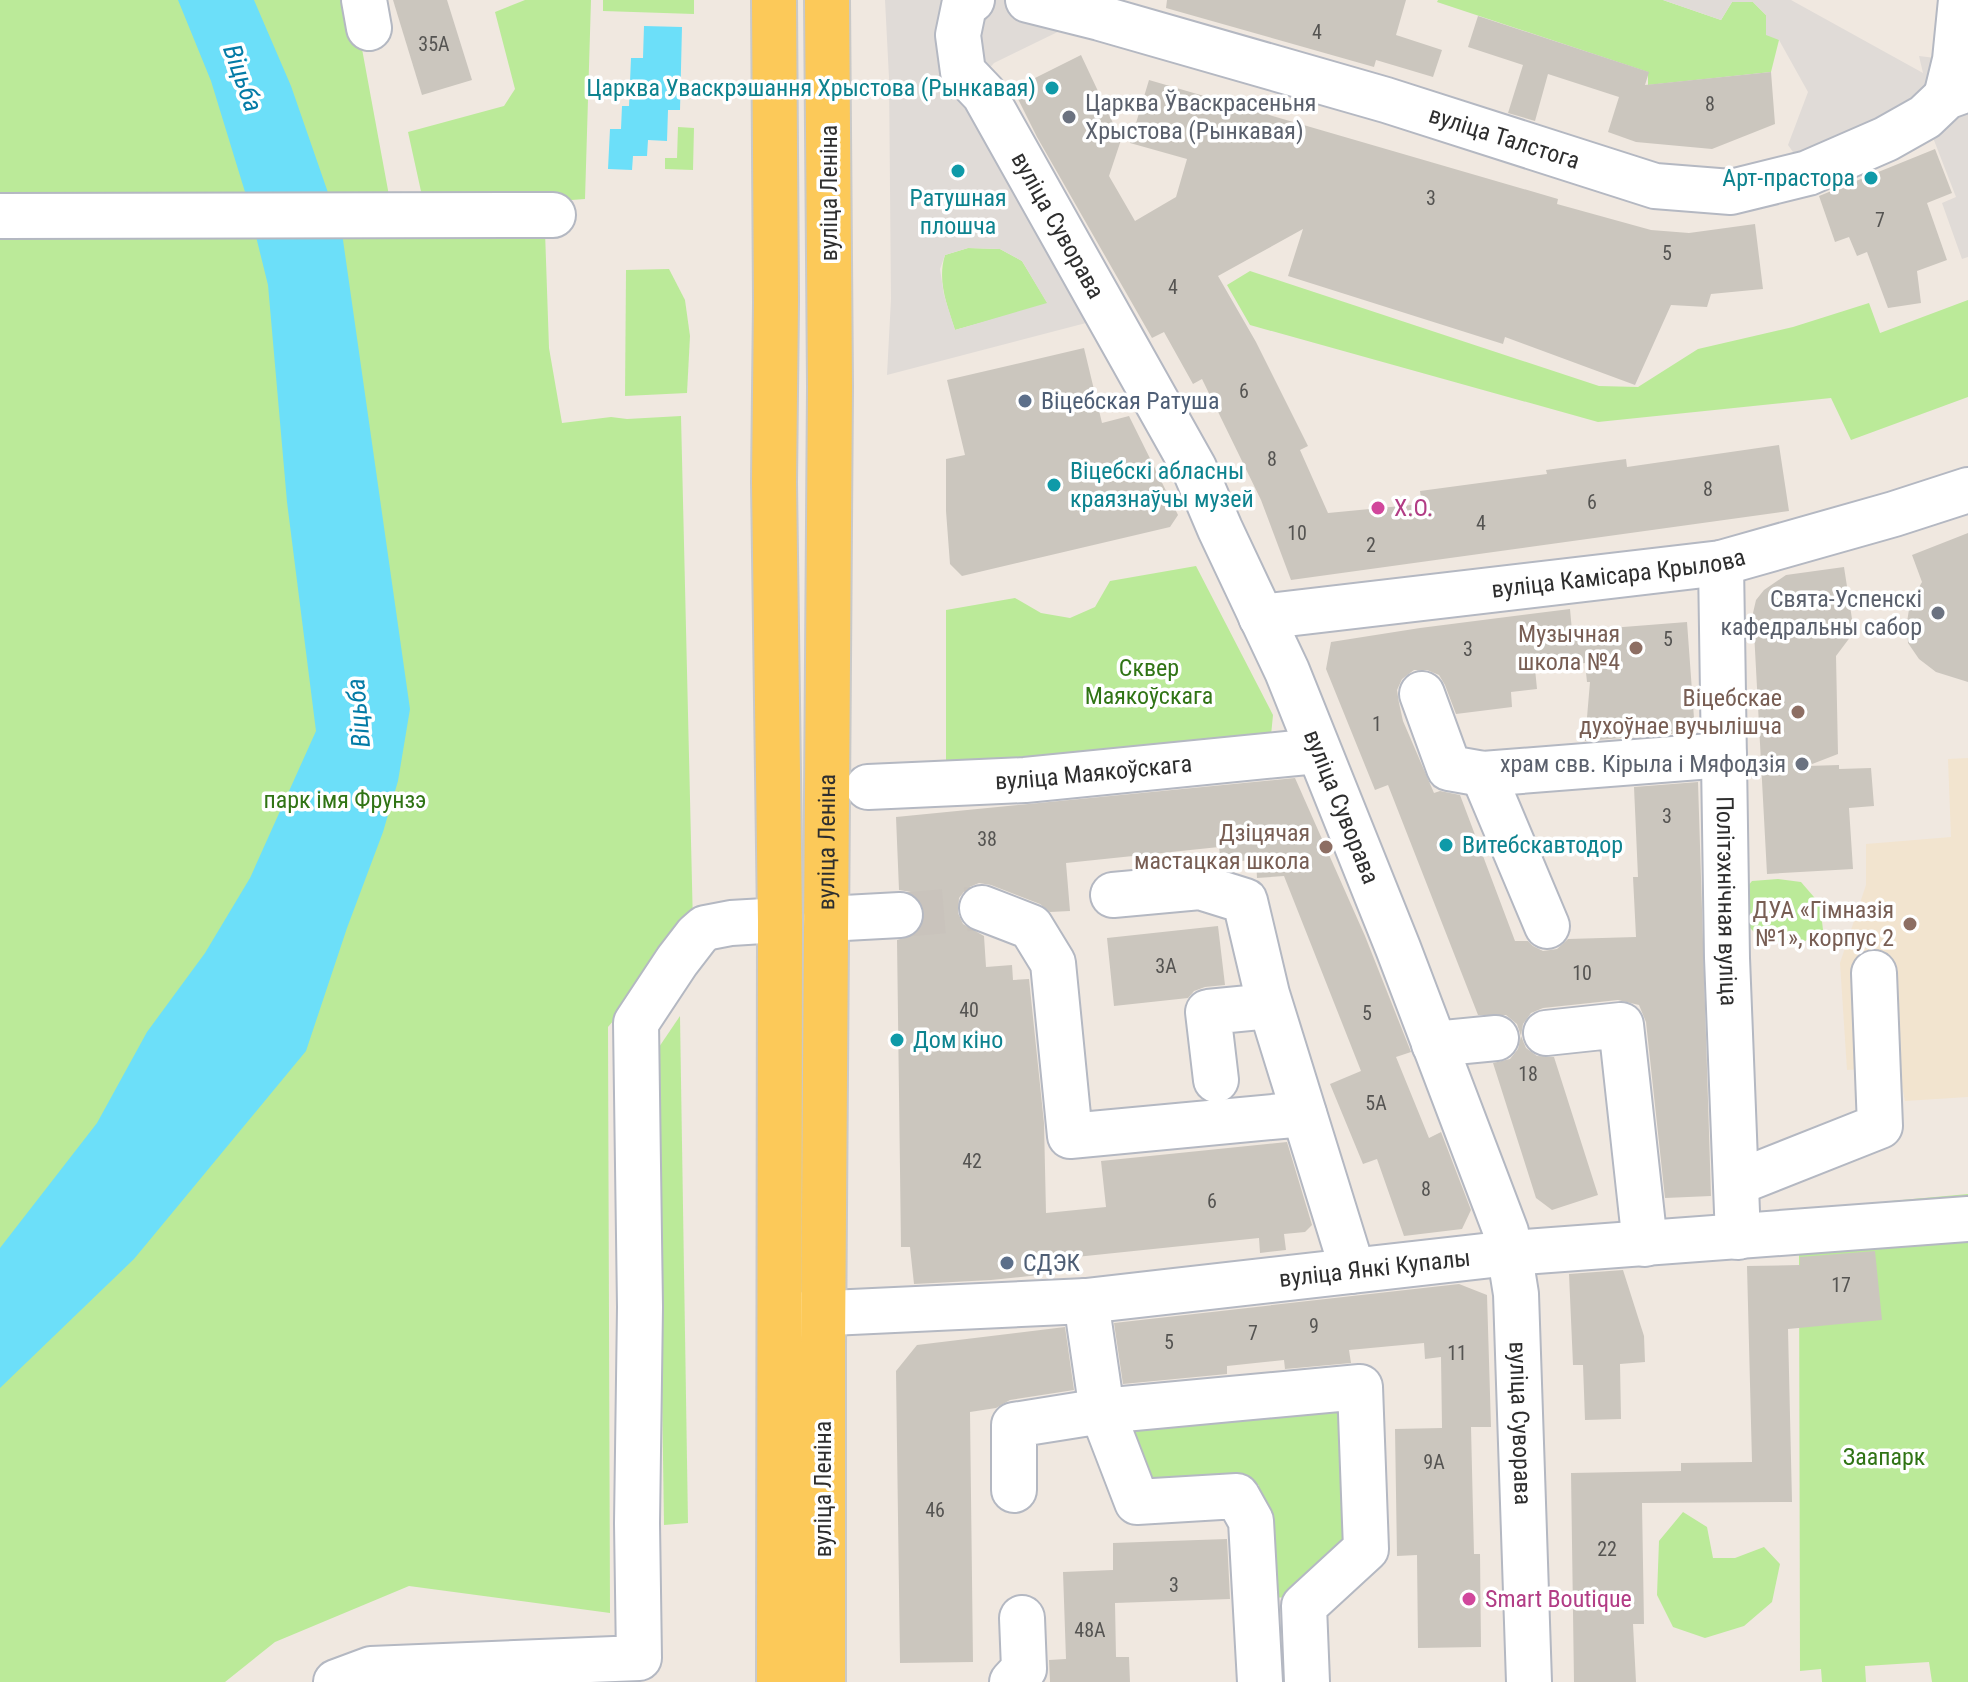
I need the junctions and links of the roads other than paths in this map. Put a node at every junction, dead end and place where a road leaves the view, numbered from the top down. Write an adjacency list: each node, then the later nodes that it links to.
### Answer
1 (774, 0): 11 (main road, вуліца Леніна)
2 (827, 0): 12 (main road, вуліца Леніна)
3 (972, 0): 13 (street, вуліца Суворава)
4 (1028, 0): 6 (street, вуліца Талстога)
5 (1961, 0): 6 (street)
6 (1956, 82)
7 (553, 215): 8 (street)
8 (0, 216)
9 (1968, 490): 10 (street, вуліца Камісара Крылова)
10 (1721, 563): 13 (street, вуліца Камісара Крылова); 16 (street, Політэхнічная вуліца)
11 (775, 606): 12 (street); 23 (main road, вуліца Леніна)
12 (828, 606): 22 (main road, вуліца Леніна)
13 (1261, 617): 15 (street, вуліца Суворава)
14 (1422, 694): 17 (street)
15 (1317, 751): 18 (street, вуліца Маякоўскага); 29 (street, вуліца Суворава)
16 (1724, 755): 17 (street); 32 (street, Політэхнічная вуліца)
17 (1483, 774): 24 (street)
18 (868, 787)
19 (1113, 895): 26 (street)
20 (982, 908): 31 (street)
21 (900, 915): 22 (street)
22 (826, 919): 40 (main road, вуліца Леніна)
23 (780, 920): 39 (main road, вуліца Леніна); 44 (street)
24 (1547, 926)
25 (1874, 973): 32 (street)
26 (1270, 1006): 30 (street); 31 (street)
27 (1546, 1033): 35 (street)
28 (1496, 1038): 29 (street)
29 (1434, 1044): 36 (street, вуліца Суворава)
30 (1216, 1080)
31 (1304, 1114): 37 (street)
32 (1736, 1183): 34 (street, Політэхнічная вуліца)
33 (1968, 1219): 34 (street, вуліца Янкі Купалы)
34 (1738, 1237): 35 (street, вуліца Янкі Купалы)
35 (1645, 1244): 36 (street, вуліца Янкі Купалы)
36 (1510, 1253): 37 (street, вуліца Янкі Купалы); 50 (street, вуліца Суворава)
37 (1350, 1271): 38 (street, вуліца Янкі Купалы)
38 (1086, 1301): 40 (street, вуліца Янкі Купалы); 41 (street)
39 (781, 1315): 40 (street, вуліца Янкі Купалы); 45 (main road, вуліца Леніна)
40 (824, 1315): 46 (main road, вуліца Леніна)
41 (1102, 1411): 42 (street); 48 (street); 49 (street)
42 (1014, 1490)
43 (1022, 1618): 47 (street)
44 (336, 1682)
45 (779, 1682)
46 (823, 1682)
47 (1012, 1682)
48 (1260, 1682)
49 (1307, 1682)
50 (1529, 1682)

